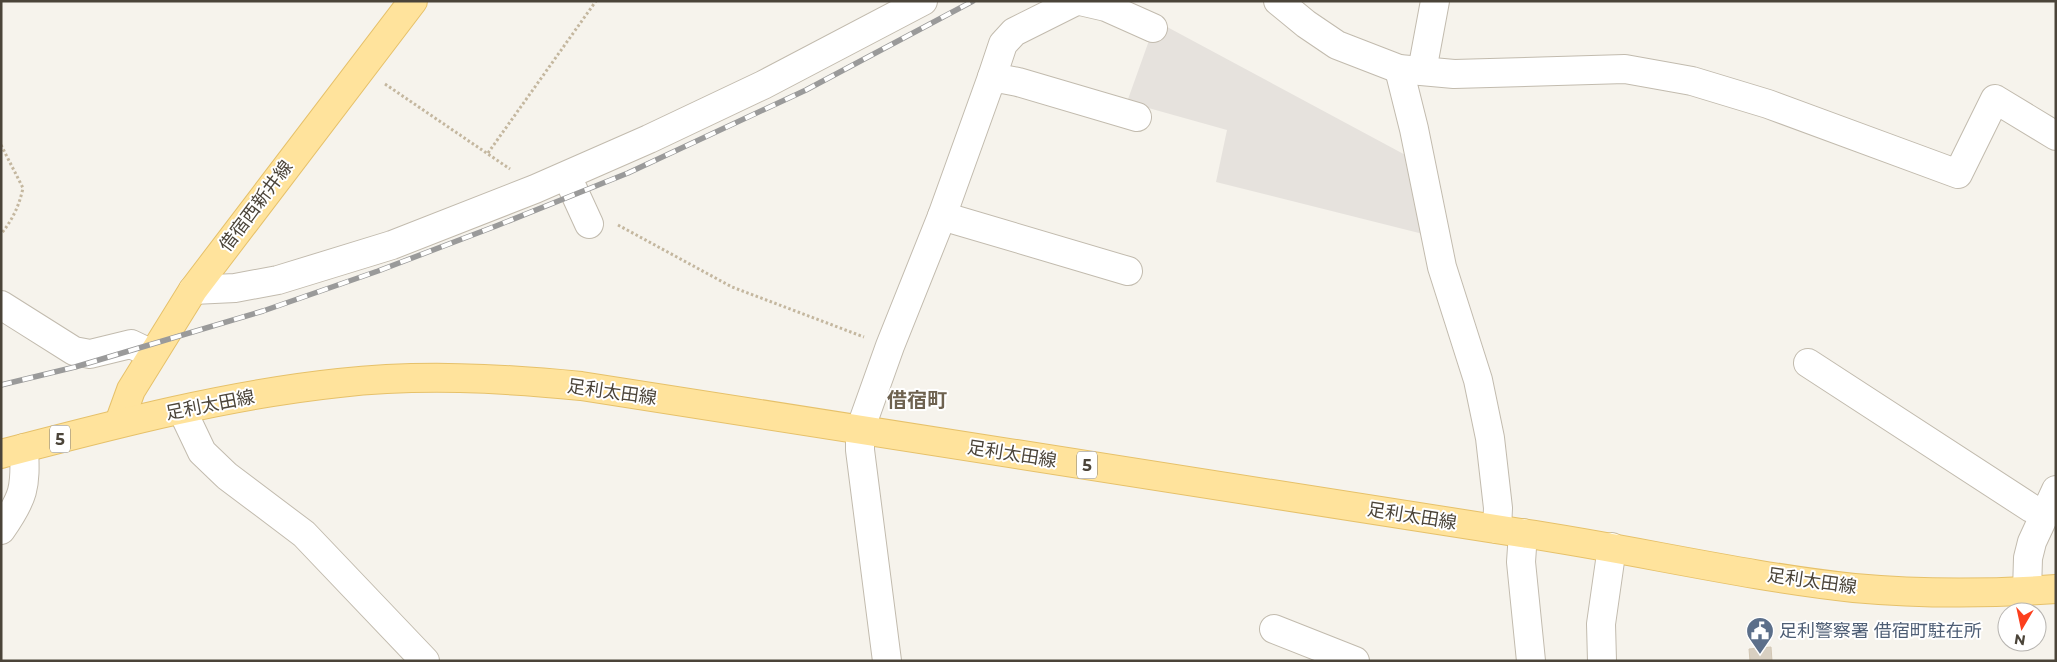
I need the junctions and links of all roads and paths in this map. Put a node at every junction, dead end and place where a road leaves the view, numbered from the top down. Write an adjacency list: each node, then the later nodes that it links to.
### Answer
1 (413, 1): 8 (main road, 借宿西新井線)
2 (596, 1): 8 (path)
3 (922, 1): 14 (street)
4 (1078, 1): 7 (street); 10 (street)
5 (1278, 1): 9 (street)
6 (1435, 1): 9 (street)
7 (1153, 28)
8 (362, 68): 19 (main road, 借宿西新井線)
9 (1411, 70): 12 (street); 30 (street)
10 (992, 77): 11 (street); 15 (street)
11 (1137, 117)
12 (2056, 136)
13 (1, 145): 17 (path)
14 (568, 176): 16 (street); 19 (street)
15 (942, 216): 18 (street); 21 (street)
16 (589, 224): 21 (path)
17 (1, 234)
18 (1128, 271)
19 (193, 290): 22 (main road, 借宿西新井線)
20 (1, 305): 22 (street)
21 (890, 346): 26 (street)
22 (152, 354): 25 (main road, 借宿西新井線)
23 (1808, 364): 28 (street)
24 (182, 410): 25 (main road, 足利太田線 / 5); 26 (main road, 足利太田線 / 5); 35 (street)
25 (119, 423): 27 (main road, 足利太田線 / 5)
26 (860, 430): 30 (main road, 足利太田線 / 5); 36 (street)
27 (13, 451): 29 (street)
28 (2050, 502): 33 (street)
29 (1, 530)
30 (1510, 531): 31 (main road, 足利太田線 / 5); 38 (street)
31 (1612, 547): 33 (main road, 足利太田線 / 5); 39 (street)
32 (2056, 589): 33 (main road, 足利太田線 / 5)
33 (2027, 591)
34 (1274, 629): 37 (street)
35 (425, 661)
36 (886, 661)
37 (1356, 661)
38 (1531, 661)
39 (1602, 661)

